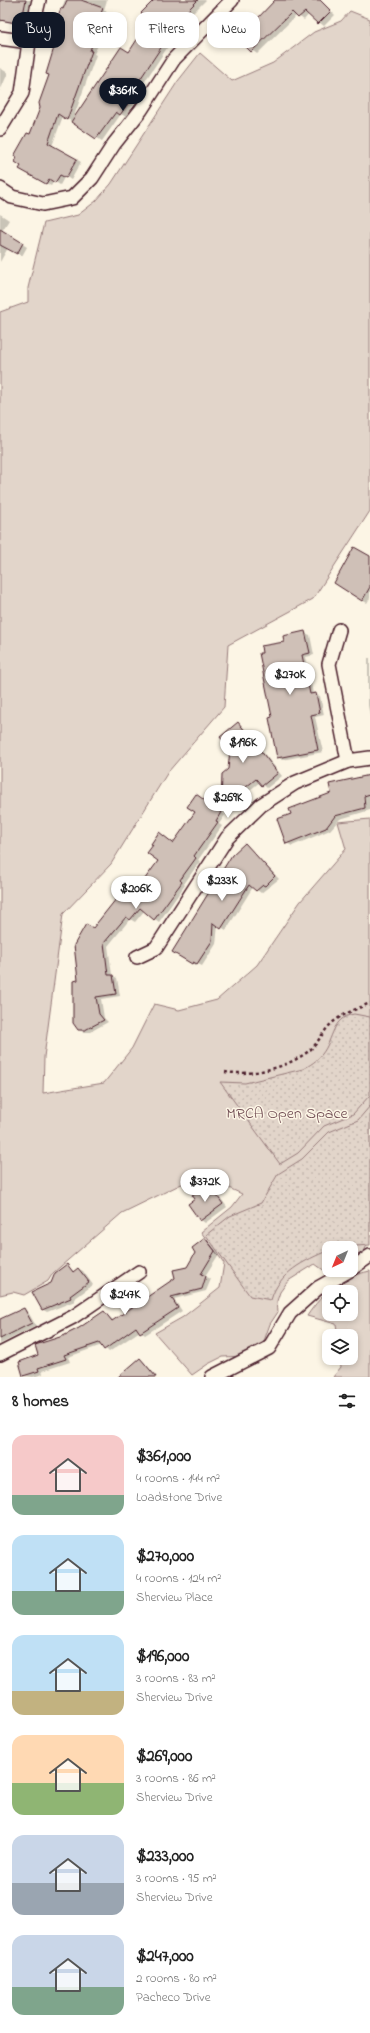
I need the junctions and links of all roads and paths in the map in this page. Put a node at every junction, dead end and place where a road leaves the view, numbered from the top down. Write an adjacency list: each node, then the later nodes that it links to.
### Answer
1 (39, 0): 3 (street)
2 (232, 0): 8 (street)
3 (36, 12)
4 (0, 38): 5 (street)
5 (12, 40)
6 (27, 48): 7 (street)
7 (0, 129)
8 (0, 189)
9 (339, 630): 11 (street)
10 (370, 758): 11 (street)
11 (348, 761): 12 (street)
12 (137, 957)
13 (370, 1003): 14 (path)
14 (226, 1072)
15 (370, 1256): 16 (street)
16 (358, 1264)
17 (139, 1272): 19 (street)
18 (338, 1277): 20 (street)
19 (0, 1354)
20 (212, 1377)

